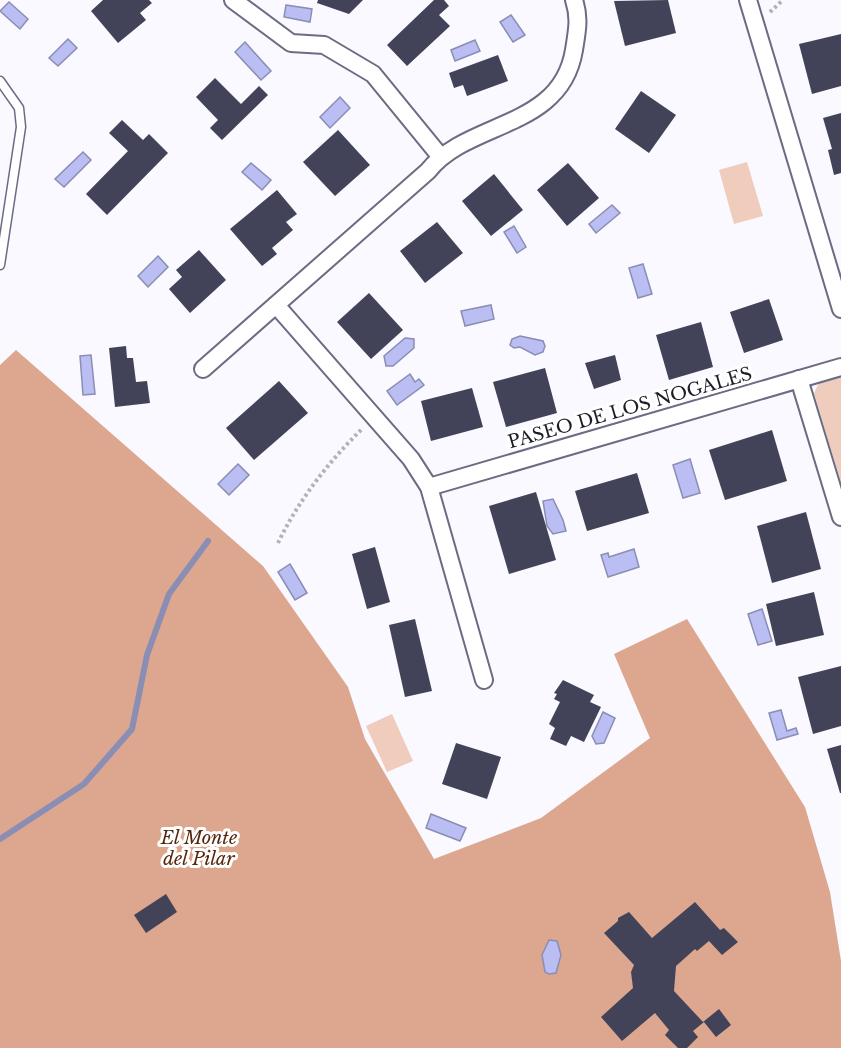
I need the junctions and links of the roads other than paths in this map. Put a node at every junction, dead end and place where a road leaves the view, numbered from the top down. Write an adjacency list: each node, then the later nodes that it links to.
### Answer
1 (233, 0): 5 (street)
2 (574, 0): 5 (street)
3 (748, 0): 8 (street)
4 (0, 81): 6 (lane)
5 (440, 156): 7 (street)
6 (0, 265)
7 (276, 305): 10 (street); 12 (street)
8 (841, 309)
9 (841, 367): 11 (street, PASEO DE LOS NOGALES)
10 (203, 369)
11 (799, 379): 12 (street, PASEO DE LOS NOGALES); 13 (street)
12 (429, 487): 14 (street)
13 (841, 518)
14 (484, 680)

